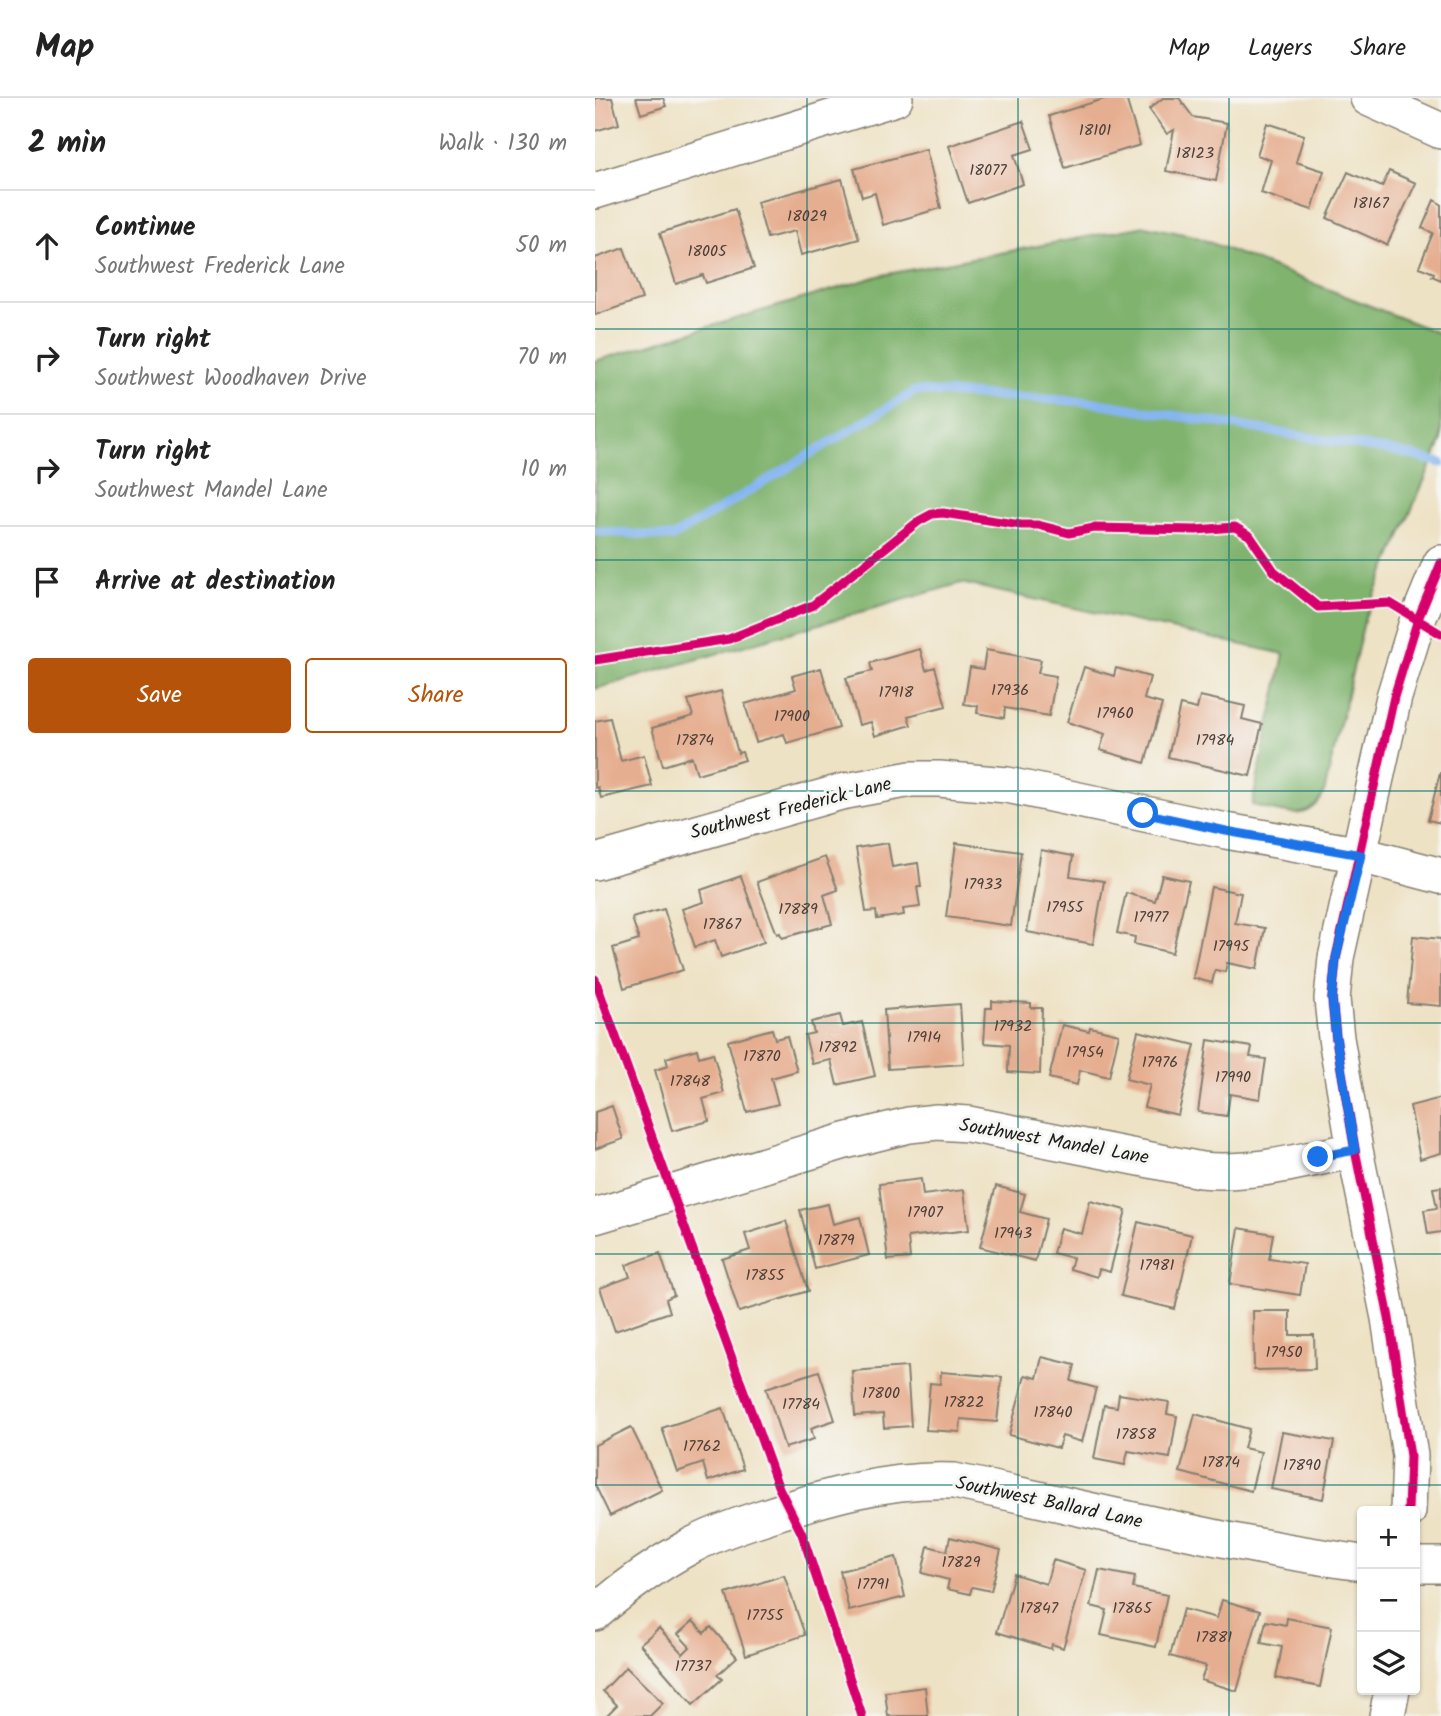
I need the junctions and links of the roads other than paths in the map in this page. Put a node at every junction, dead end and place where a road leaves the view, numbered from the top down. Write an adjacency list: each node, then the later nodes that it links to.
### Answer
1 (895, 98): 4 (street)
2 (1368, 98): 3 (street)
3 (1441, 131)
4 (595, 191)
5 (1441, 563): 6 (street)
6 (1361, 855): 7 (street, Southwest Frederick Lane); 8 (street, Southwest Frederick Lane); 9 (street)
7 (595, 862)
8 (1441, 876)
9 (1355, 1150): 10 (street, Southwest Mandel Lane); 11 (street)
10 (595, 1216)
11 (1408, 1506)
12 (1357, 1562): 15 (street, Southwest Ballard Lane)
13 (1420, 1565): 14 (street)
14 (1441, 1565)
15 (595, 1613)
16 (1391, 1695): 17 (street)
17 (1387, 1716)

